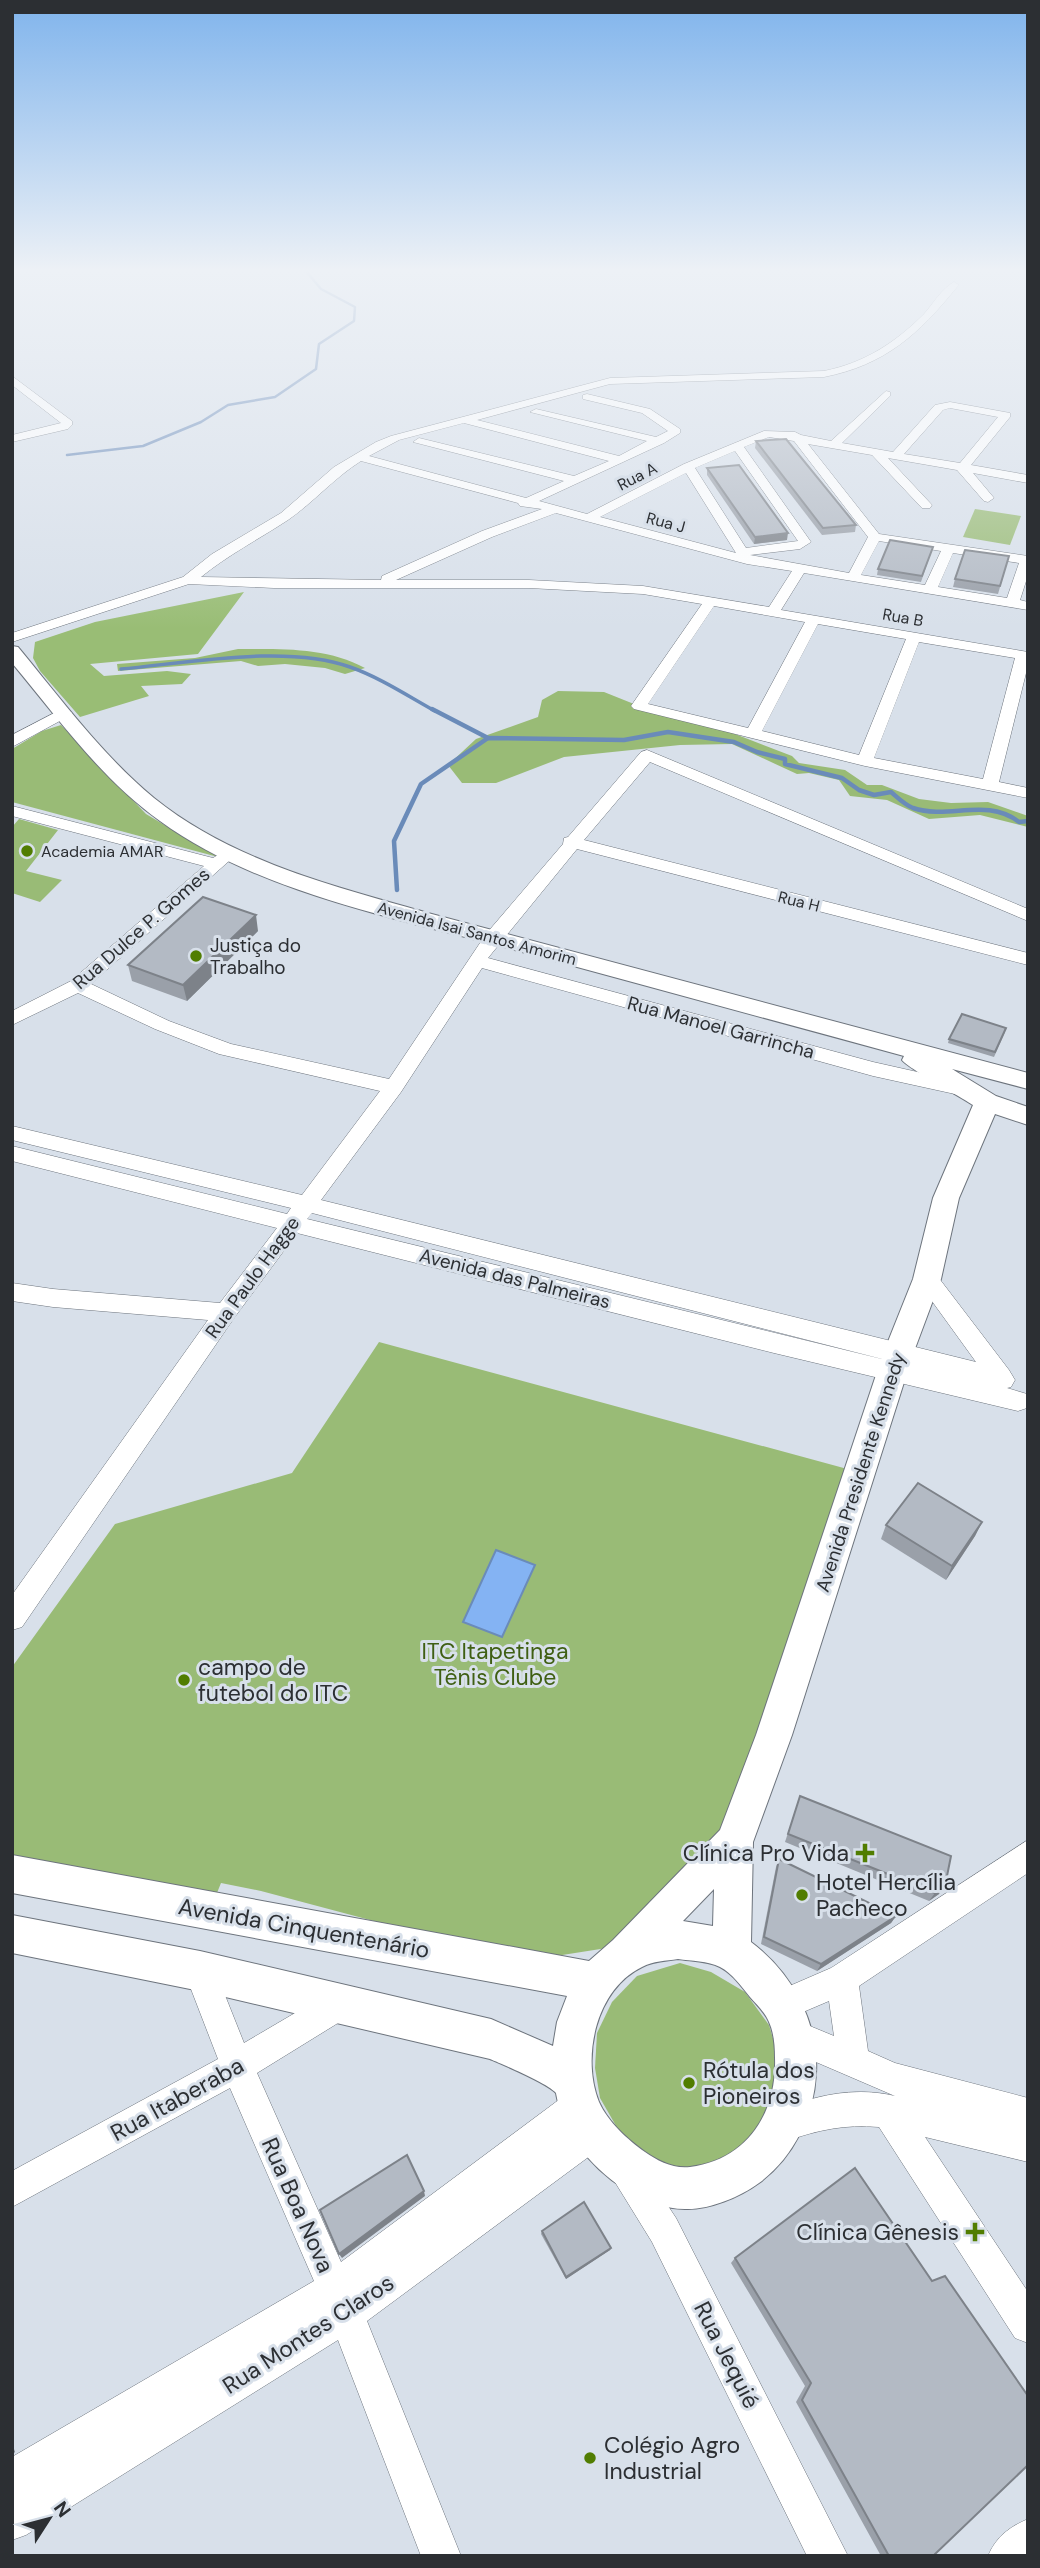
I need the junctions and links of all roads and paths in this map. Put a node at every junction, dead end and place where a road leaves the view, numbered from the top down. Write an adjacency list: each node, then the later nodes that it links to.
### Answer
1 (25, 390): 8 (street)
2 (577, 390): 6 (street)
3 (886, 394): 11 (street)
4 (587, 397): 9 (street)
5 (536, 412): 9 (street)
6 (464, 420): 15 (street); 16 (street)
7 (794, 435): 11 (street, Rua A); 12 (street, Rua A); 26 (street)
8 (12, 439)
9 (660, 441): 16 (street)
10 (419, 442): 20 (street)
11 (835, 443): 13 (street, Rua A)
12 (737, 445): 17 (street, Rua A); 28 (street)
13 (876, 452): 14 (street, Rua A); 23 (street)
14 (896, 456): 18 (street, Rua A); 18 (street)
15 (359, 457): 22 (street, Rua J); 32 (street)
16 (621, 460): 20 (street)
17 (688, 467): 25 (street, Rua A); 28 (street)
18 (962, 468): 19 (street, Rua A); 21 (street)
19 (1028, 479)
20 (576, 480): 22 (street)
21 (988, 498)
22 (524, 503): 24 (street, Rua J)
23 (926, 505)
24 (552, 510): 25 (street, Rua J); 33 (street)
25 (587, 519): 28 (street, Rua J)
26 (875, 537): 27 (street); 31 (street)
27 (949, 547): 29 (street); 34 (street)
28 (745, 556): 30 (street, Rua J)
29 (1027, 560): 36 (street)
30 (800, 569): 31 (street, Rua J); 38 (street)
31 (853, 578): 34 (street, Rua J)
32 (188, 580): 33 (street, Rua B); 41 (street)
33 (378, 583): 35 (street, Rua B)
34 (930, 589): 36 (street, Rua J)
35 (711, 601): 38 (street, Rua B); 44 (street)
36 (1012, 603): 37 (street, Rua J)
37 (1028, 606)
38 (772, 612): 39 (street, Rua B)
39 (814, 619): 40 (street, Rua B); 46 (street)
40 (914, 636): 43 (street, Rua B); 49 (street)
41 (12, 638)
42 (12, 651): 45 (main road, Avenida Isai Santos Amorim)
43 (1026, 656): 50 (street)
44 (639, 706): 46 (street)
45 (64, 713): 47 (street); 54 (main road, Avenida Isai Santos Amorim)
46 (754, 732): 49 (street)
47 (12, 742)
48 (647, 755): 53 (street); 55 (street)
49 (865, 761): 50 (street)
50 (990, 784): 51 (street)
51 (1028, 793)
52 (12, 811): 54 (street)
53 (570, 842): 56 (street); 57 (street, Rua H)
54 (222, 858): 56 (main road, Avenida Isai Santos Amorim); 59 (street, Rua Dulce P. Gomes)
55 (1028, 916)
56 (492, 938): 58 (street, Rua Paulo Hagge); 61 (main road, Avenida Isai Santos Amorim)
57 (1028, 959)
58 (479, 961): 64 (street, Rua Paulo Hagge); 65 (street, Rua Manoel Garrincha)
59 (78, 985): 60 (street, Rua Dulce P. Gomes); 64 (street)
60 (12, 1019)
61 (846, 1033): 62 (main road, Avenida Isai Santos Amorim); 65 (main road)
62 (985, 1068): 63 (main road, Avenida Isai Santos Amorim); 65 (main road, Avenida Presidente Kennedy)
63 (1023, 1079)
64 (394, 1087): 69 (street, Rua Paulo Hagge)
65 (974, 1095): 66 (main road); 70 (main road, Avenida Presidente Kennedy)
66 (1027, 1117)
67 (12, 1133): 69 (street, Avenida das Palmeiras)
68 (12, 1153): 69 (street, Avenida das Palmeiras)
69 (298, 1213): 72 (street, Rua Paulo Hagge); 73 (street, Avenida das Palmeiras)
70 (927, 1279): 73 (main road, Avenida Presidente Kennedy); 74 (street)
71 (12, 1292): 72 (street)
72 (226, 1311): 76 (street, Rua Paulo Hagge)
73 (895, 1363): 74 (street, Avenida das Palmeiras); 75 (street, Avenida das Palmeiras); 77 (main road, Avenida Presidente Kennedy)
74 (1001, 1377): 75 (street)
75 (1023, 1407)
76 (12, 1618)
77 (734, 1842): 81 (main road, Avenida Presidente Kennedy); 82 (main road, Avenida Presidente Kennedy)
78 (1028, 1855): 84 (street)
79 (12, 1874): 82 (main road, Avenida Cinquentenário)
80 (20, 1942): 83 (main road)
81 (731, 1952): 82 (main road); 86 (main road)
82 (609, 1969): 91 (main road)
83 (201, 1971): 85 (main road); 88 (street, Rua Boa Nova)
84 (842, 1979): 86 (street); 87 (street)
85 (340, 2004): 88 (street, Rua Itaberaba); 91 (main road)
86 (787, 2020): 87 (street); 92 (main road)
87 (853, 2059): 90 (street)
88 (237, 2066): 95 (street, Rua Itaberaba); 97 (street, Rua Boa Nova)
89 (888, 2111): 92 (street); 93 (street); 98 (street)
90 (1028, 2115)
91 (591, 2119): 94 (main road); 96 (street, Rua Jequié); 97 (street, Rua Montes Claros)
92 (786, 2124): 94 (main road)
93 (1028, 2145)
94 (688, 2189): 96 (street)
95 (12, 2190)
96 (664, 2230): 103 (street, Rua Jequié)
97 (340, 2301): 99 (street, Rua Montes Claros); 100 (street, Rua Montes Claros); 102 (street, Rua Boa Nova)
98 (1028, 2325)
99 (12, 2479)
100 (12, 2521)
101 (1028, 2539): 104 (street)
102 (441, 2556)
103 (828, 2556)
104 (1008, 2556)

